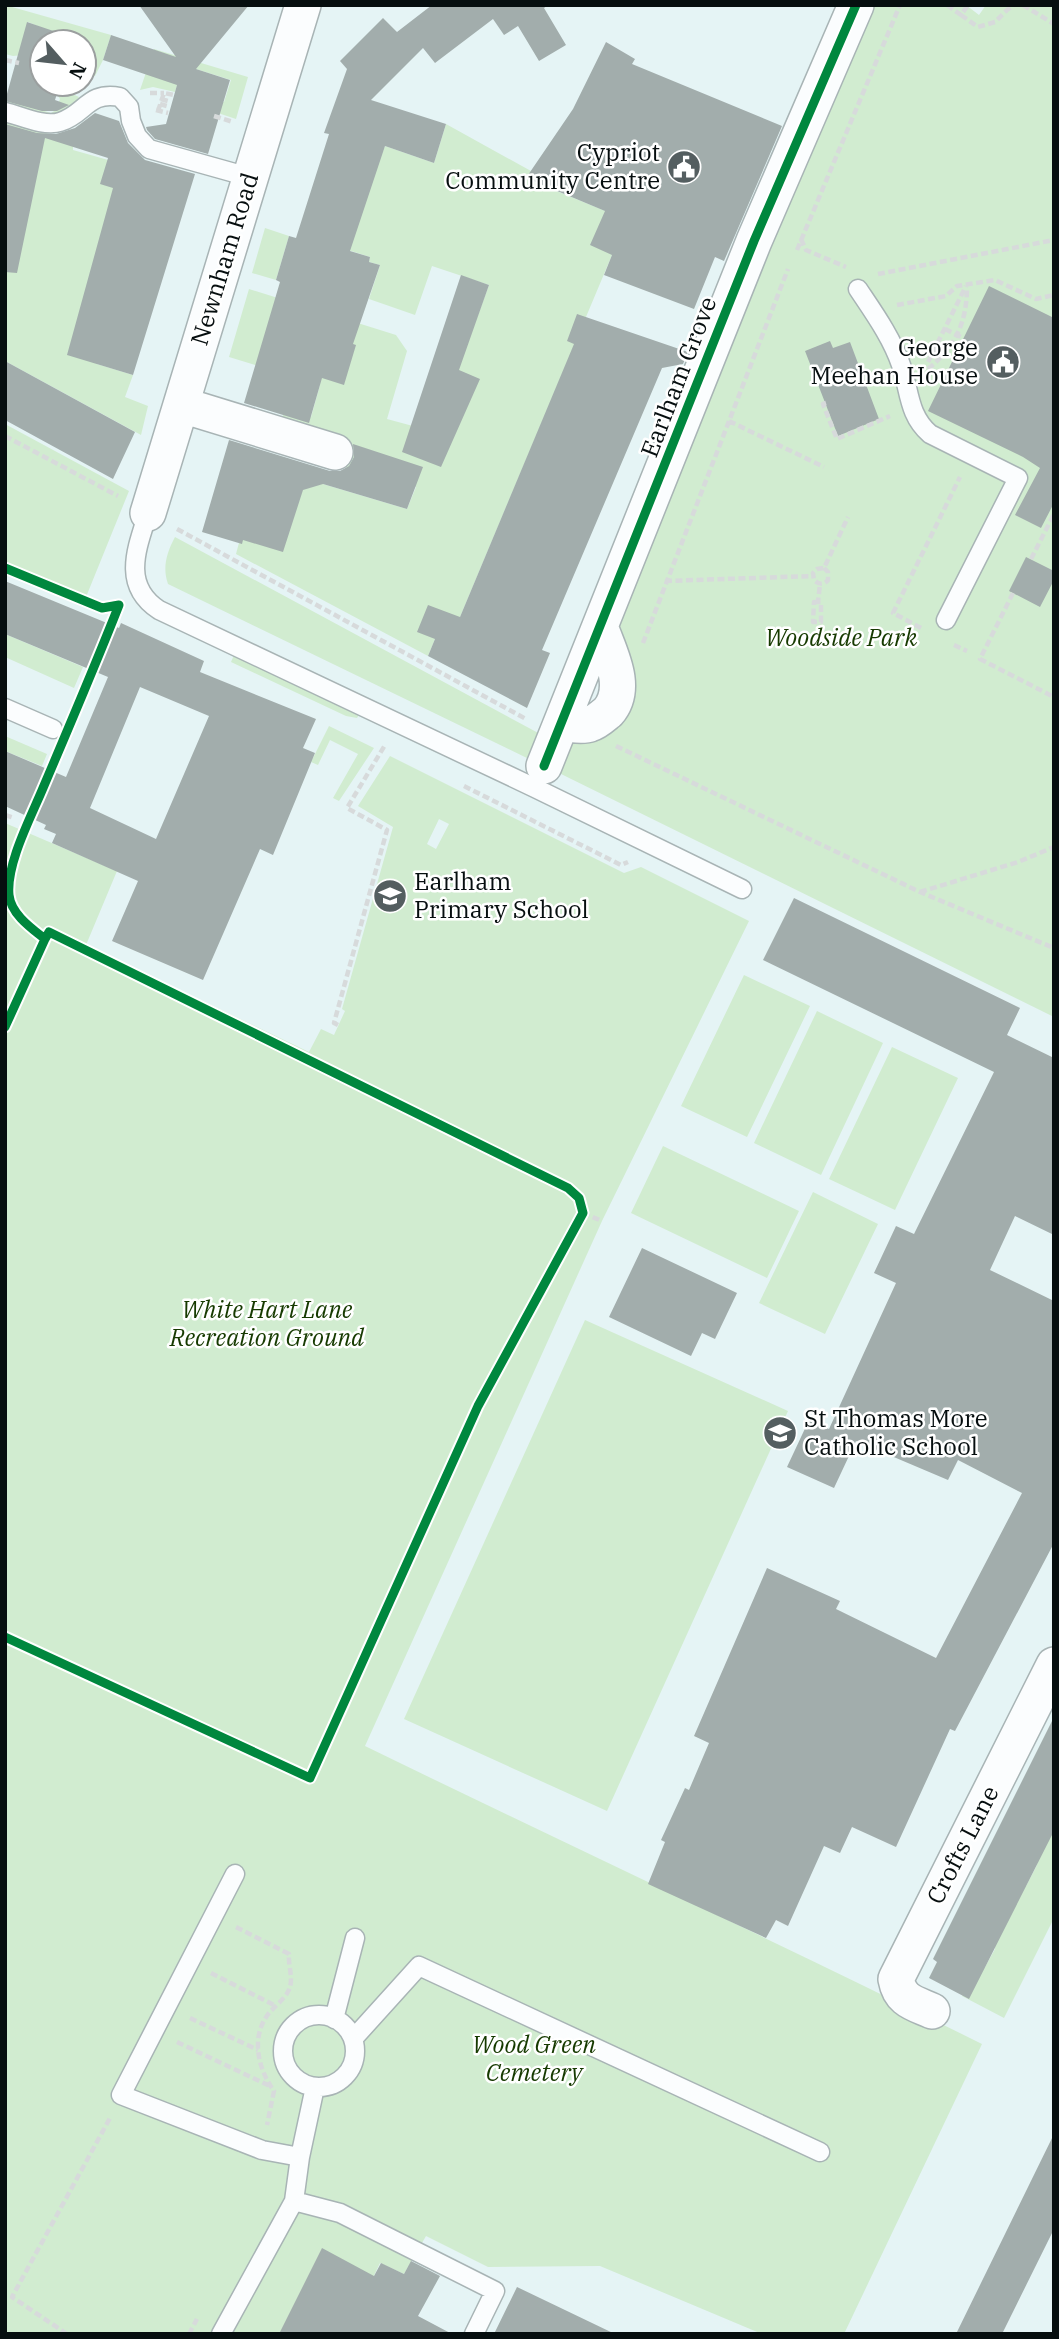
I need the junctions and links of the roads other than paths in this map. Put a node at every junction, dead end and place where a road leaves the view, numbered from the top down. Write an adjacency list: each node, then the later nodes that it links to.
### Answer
1 (303, 5): 4 (street, Newnham Road)
2 (856, 5): 12 (street, Earlham Grove)
3 (5, 112): 4 (lane)
4 (249, 177): 6 (street, Newnham Road)
5 (859, 289): 9 (lane)
6 (182, 405): 7 (street); 8 (street, Newnham Road)
7 (335, 452)
8 (150, 514): 12 (lane)
9 (946, 621)
10 (5, 708): 11 (lane)
11 (62, 726)
12 (550, 753): 13 (lane)
13 (742, 889)
14 (1054, 1665): 17 (street, Crofts Lane)
15 (235, 1874): 22 (lane)
16 (355, 1938): 18 (lane)
17 (932, 2011)
18 (334, 2019): 19 (lane); 20 (lane)
19 (353, 2039): 20 (lane); 21 (lane)
20 (315, 2087): 22 (lane)
21 (820, 2152)
22 (300, 2157): 23 (lane)
23 (294, 2201): 24 (lane); 25 (lane)
24 (221, 2334)
25 (474, 2334)

